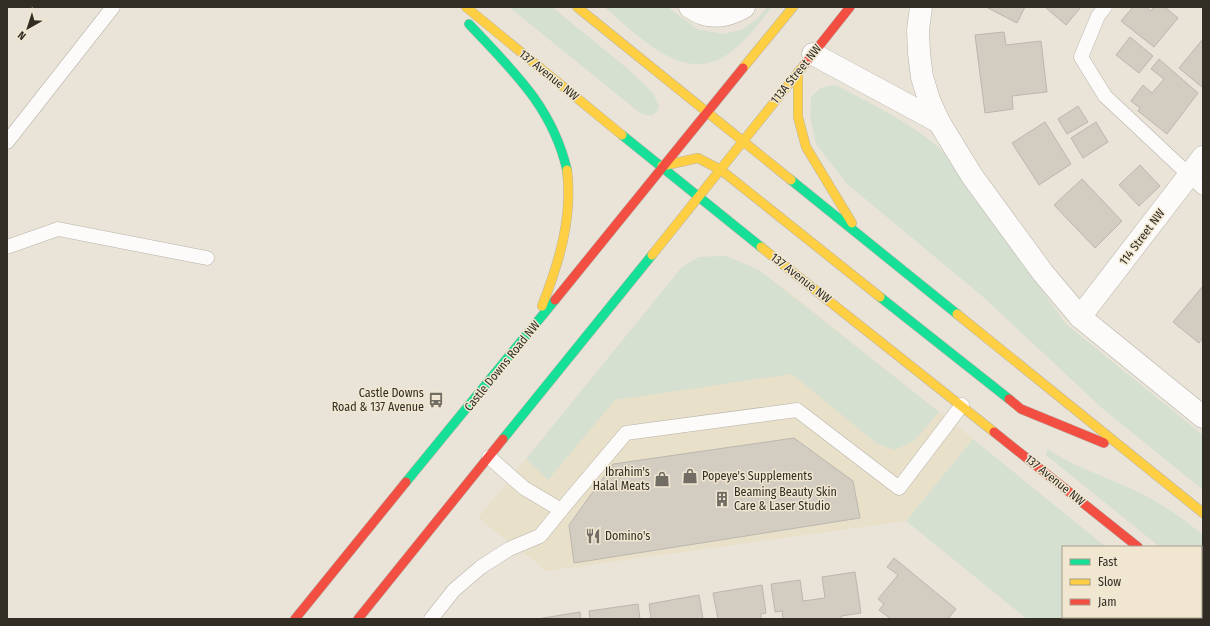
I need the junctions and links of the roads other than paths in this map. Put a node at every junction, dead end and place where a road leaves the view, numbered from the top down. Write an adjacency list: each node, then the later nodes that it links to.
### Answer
1 (113, 7): 14 (lane)
2 (577, 7): 12 (main road)
3 (744, 7): 8 (street)
4 (793, 7): 12 (main road)
5 (850, 7): 10 (main road, 113A Street NW)
6 (921, 7): 13 (street)
7 (1105, 7): 19 (lane)
8 (697, 11)
9 (461, 12): 17 (main road, 137 Avenue NW); 25 (main road)
10 (813, 54): 11 (main road, 113A Street NW); 13 (street)
11 (798, 72): 15 (main road, 113A Street NW); 21 (main road)
12 (708, 113): 15 (main road); 17 (main road, Castle Downs Road NW)
13 (939, 122): 24 (street)
14 (7, 142)
15 (743, 142): 18 (main road); 21 (main road)
16 (1203, 157): 19 (street, 114 Street NW)
17 (662, 166): 18 (main road); 20 (main road, 137 Avenue NW); 25 (main road, Castle Downs Road NW)
18 (721, 170): 20 (main road); 28 (main road)
19 (1196, 181): 24 (street, 114 Street NW)
20 (698, 196): 26 (main road, 137 Avenue NW); 29 (main road)
21 (860, 236): 28 (main road)
22 (7, 247): 23 (lane)
23 (207, 258)
24 (1080, 317): 27 (street)
25 (533, 328): 33 (main road, Castle Downs Road NW)
26 (962, 405): 30 (lane); 32 (main road, 137 Avenue NW)
27 (1203, 417)
28 (1128, 453): 31 (main road)
29 (489, 457): 30 (lane); 34 (main road)
30 (561, 510): 35 (lane)
31 (1203, 514)
32 (1137, 546)
33 (295, 619)
34 (358, 619)
35 (431, 619)

